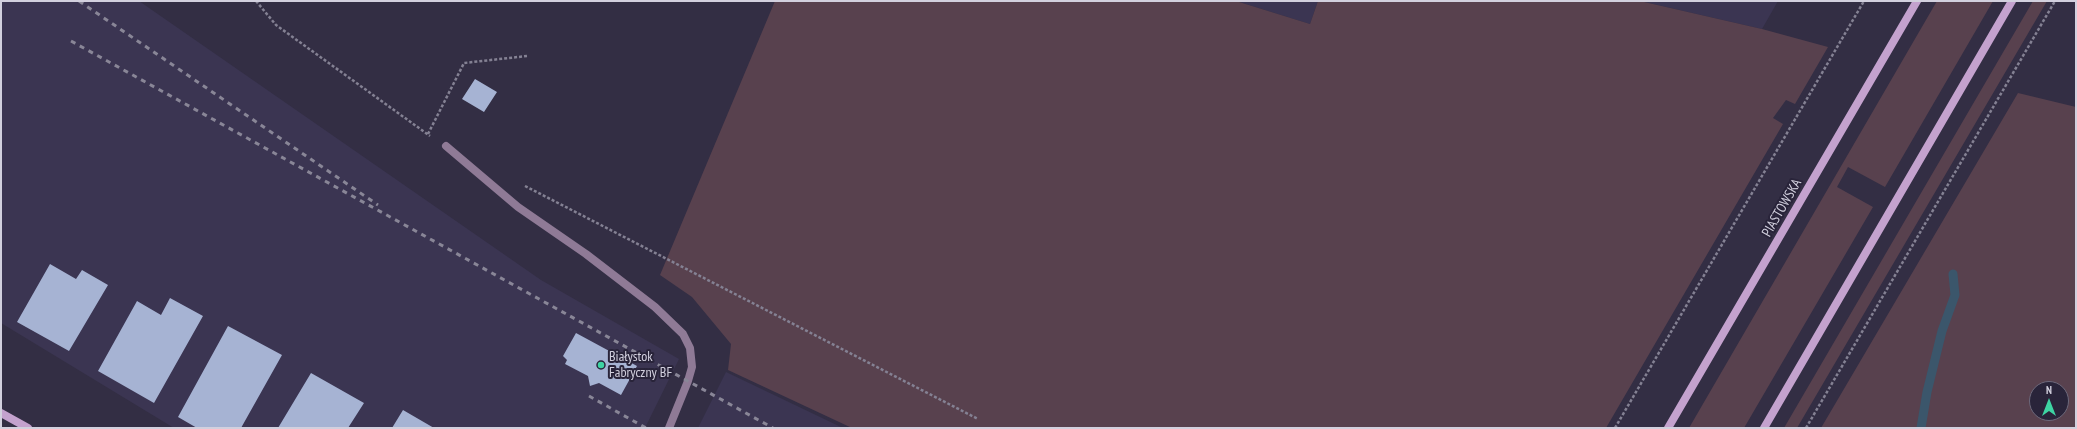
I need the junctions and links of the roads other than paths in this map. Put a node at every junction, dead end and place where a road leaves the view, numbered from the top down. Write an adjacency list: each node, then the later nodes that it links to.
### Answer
1 (1917, 1): 7 (main road, PIASTOWSKA)
2 (2012, 1): 8 (main road)
3 (446, 146): 6 (lane)
4 (1, 413): 5 (main road)
5 (28, 428)
6 (669, 428)
7 (1668, 428)
8 (1764, 428)

